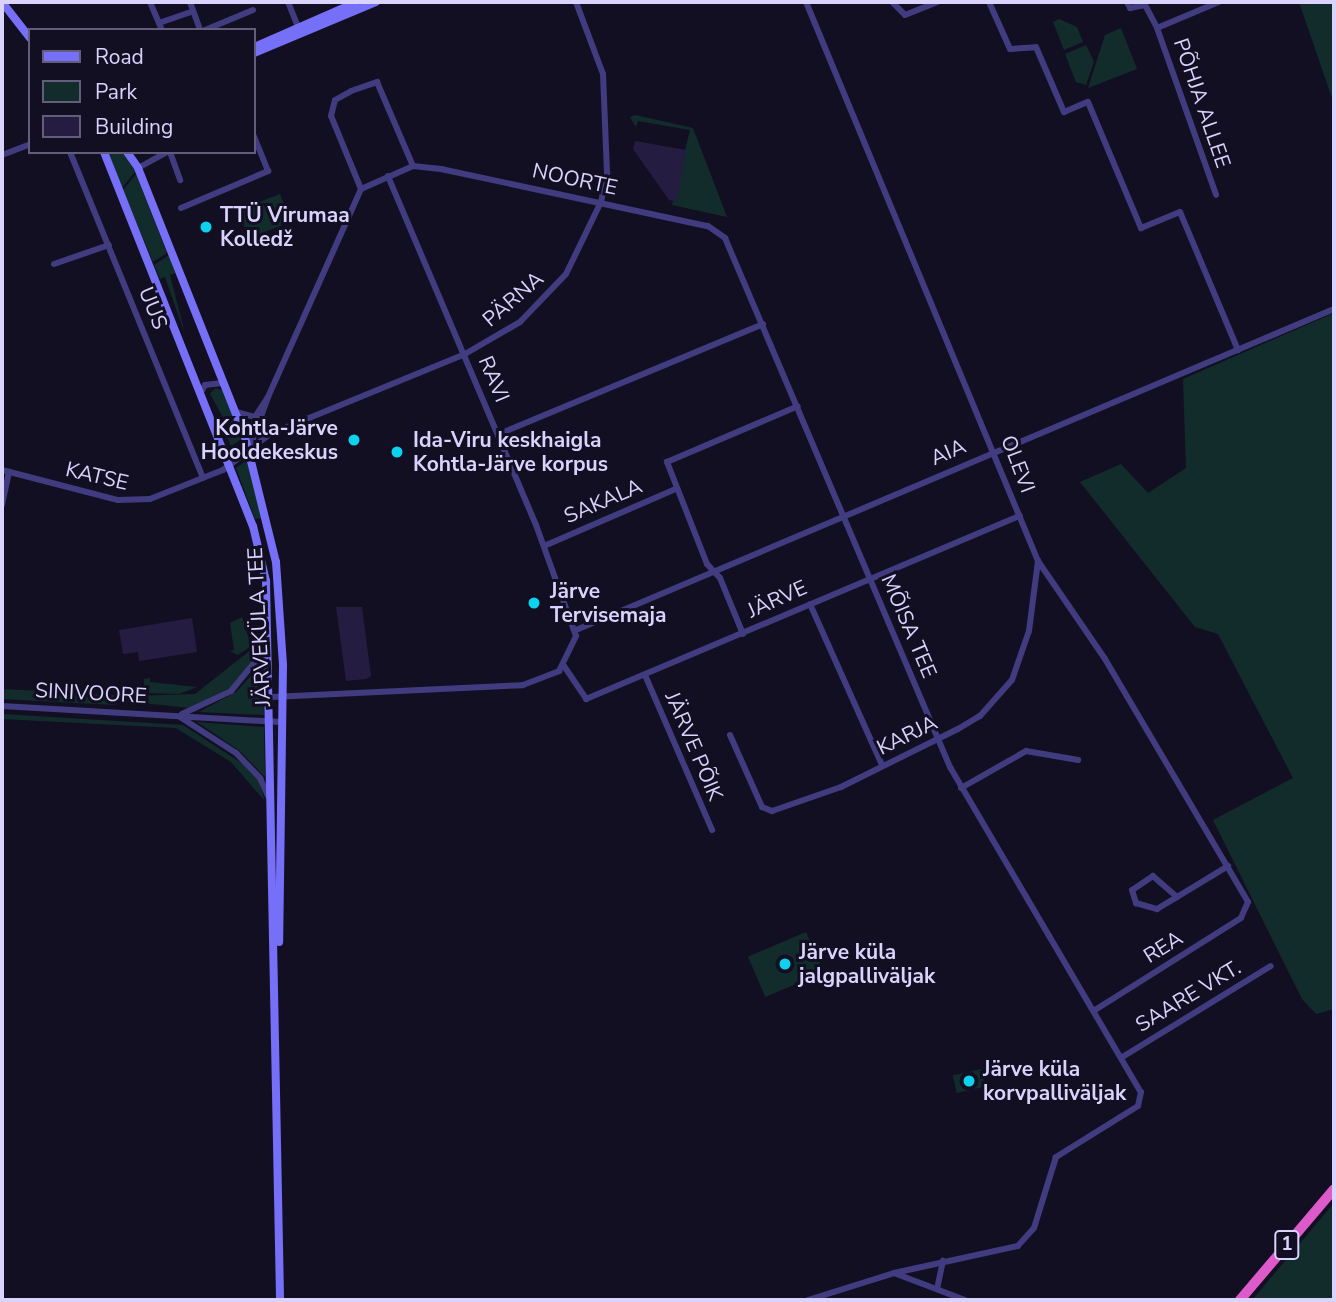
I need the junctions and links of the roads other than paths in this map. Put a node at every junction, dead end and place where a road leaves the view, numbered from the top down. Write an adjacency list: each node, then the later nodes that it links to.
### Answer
1 (150, 2): 18 (street)
2 (190, 2): 16 (street)
3 (288, 2): 23 (street)
4 (357, 2): 14 (main road)
5 (376, 2): 17 (main road)
6 (576, 2): 42 (street, PÄRNA)
7 (806, 2): 58 (street, OLEVI)
8 (892, 2): 9 (street)
9 (938, 2)
10 (989, 2): 49 (street)
11 (1127, 2): 22 (street, PÕHJA ALLEE)
12 (1219, 2): 22 (street)
13 (4, 4): 19 (main road); 24 (main road)
14 (341, 4): 17 (street); 23 (main road)
15 (253, 10): 21 (street)
16 (193, 11): 18 (street); 20 (street)
17 (329, 21): 23 (main road)
18 (161, 27)
19 (28, 28)
20 (199, 28)
21 (210, 28)
22 (1157, 28): 41 (street, PÕHJA ALLEE)
23 (300, 30): 25 (main road); 26 (main road)
24 (28, 35)
25 (256, 46)
26 (256, 53)
27 (256, 141): 43 (street)
28 (28, 145): 35 (street)
29 (71, 154): 45 (street, UUS)
30 (105, 154): 52 (main road, JÄRVEKÜLA TEE)
31 (128, 154): 37 (main road, JÄRVEKÜLA TEE)
32 (133, 154): 37 (main road)
33 (164, 154): 37 (street)
34 (169, 154): 39 (street)
35 (2, 155)
36 (413, 166): 38 (street); 40 (street); 42 (street, NOORTE)
37 (138, 168): 51 (main road, JÄRVEKÜLA TEE)
38 (388, 176): 40 (street); 50 (street, RAVI)
39 (180, 180)
40 (361, 189): 53 (street)
41 (1216, 195)
42 (601, 202): 44 (street, NOORTE); 50 (street, PÄRNA)
43 (181, 208)
44 (725, 238): 48 (street, MÕISA TEE)
45 (109, 244): 46 (street); 61 (street, UUS)
46 (54, 264)
47 (1334, 309): 49 (street, AIA)
48 (763, 324): 55 (street, MÕISA TEE); 56 (street)
49 (1238, 350): 58 (street, AIA)
50 (465, 354): 56 (street, RAVI); 57 (street, PÄRNA)
51 (222, 383): 52 (street); 54 (main road, JÄRVEKÜLA TEE)
52 (200, 394): 59 (main road, JÄRVEKÜLA TEE)
53 (268, 397): 54 (street); 57 (street)
54 (230, 401): 57 (main road, JÄRVEKÜLA TEE)
55 (798, 406): 62 (street); 64 (street, MÕISA TEE)
56 (499, 434): 66 (street, RAVI)
57 (249, 448): 59 (street, PÄRNA); 77 (main road, JÄRVEKÜLA TEE)
58 (995, 451): 64 (street, AIA); 65 (street, OLEVI)
59 (226, 468): 61 (street, KATSE); 73 (main road, JÄRVEKÜLA TEE)
60 (5, 471): 61 (street, KATSE); 63 (street)
61 (203, 478)
62 (676, 489): 66 (street, SAKALA); 68 (street)
63 (2, 505)
64 (844, 516): 68 (street, AIA); 69 (street, MÕISA TEE)
65 (1020, 516): 67 (street, OLEVI); 69 (street, JÄRVE)
66 (544, 546): 71 (street, RAVI)
67 (1038, 561): 82 (street, KARJA); 88 (street, OLEVI)
68 (714, 572): 71 (street, AIA); 72 (street)
69 (870, 578): 70 (street, JÄRVE); 82 (street, MÕISA TEE)
70 (810, 604): 72 (street, JÄRVE); 84 (street)
71 (576, 633): 74 (street)
72 (743, 634): 75 (street, JÄRVE)
73 (269, 643): 76 (main road, JÄRVEKÜLA TEE); 79 (street, SINIVOORE)
74 (564, 666): 75 (street, JÄRVE); 77 (street)
75 (645, 675): 87 (street, JÄRVE PÕIK)
76 (272, 697): 77 (street); 80 (main road, JÄRVEKÜLA TEE)
77 (283, 697): 80 (main road, JÄRVEKÜLA TEE)
78 (2, 706): 79 (street, SINIVOORE)
79 (178, 716): 80 (street, SINIVOORE); 86 (street, SINIVOORE)
80 (277, 722): 86 (main road, JÄRVEKÜLA TEE); 92 (main road, JÄRVEKÜLA TEE)
81 (730, 736): 84 (street, KARJA)
82 (938, 740): 84 (street, KARJA); 85 (street, MÕISA TEE)
83 (1078, 760): 85 (street)
84 (881, 765)
85 (961, 788): 93 (street, MÕISA TEE)
86 (272, 810): 92 (main road, JÄRVEKÜLA TEE)
87 (712, 830)
88 (1228, 866): 89 (street); 90 (street, OLEVI)
89 (1177, 897): 89 (street)
90 (1247, 911): 93 (street, REA)
91 (1271, 966): 94 (street, SAARE VKT.)
92 (276, 994): 99 (main road)
93 (1095, 1010): 94 (street, MÕISA TEE)
94 (1124, 1056): 96 (street, MÕISA TEE)
95 (1334, 1189): 102 (highway, 1)
96 (943, 1261): 97 (street); 98 (street)
97 (894, 1273): 98 (street); 100 (street)
98 (937, 1289): 101 (street)
99 (280, 1300)
100 (808, 1300)
101 (965, 1300)
102 (1240, 1300)

